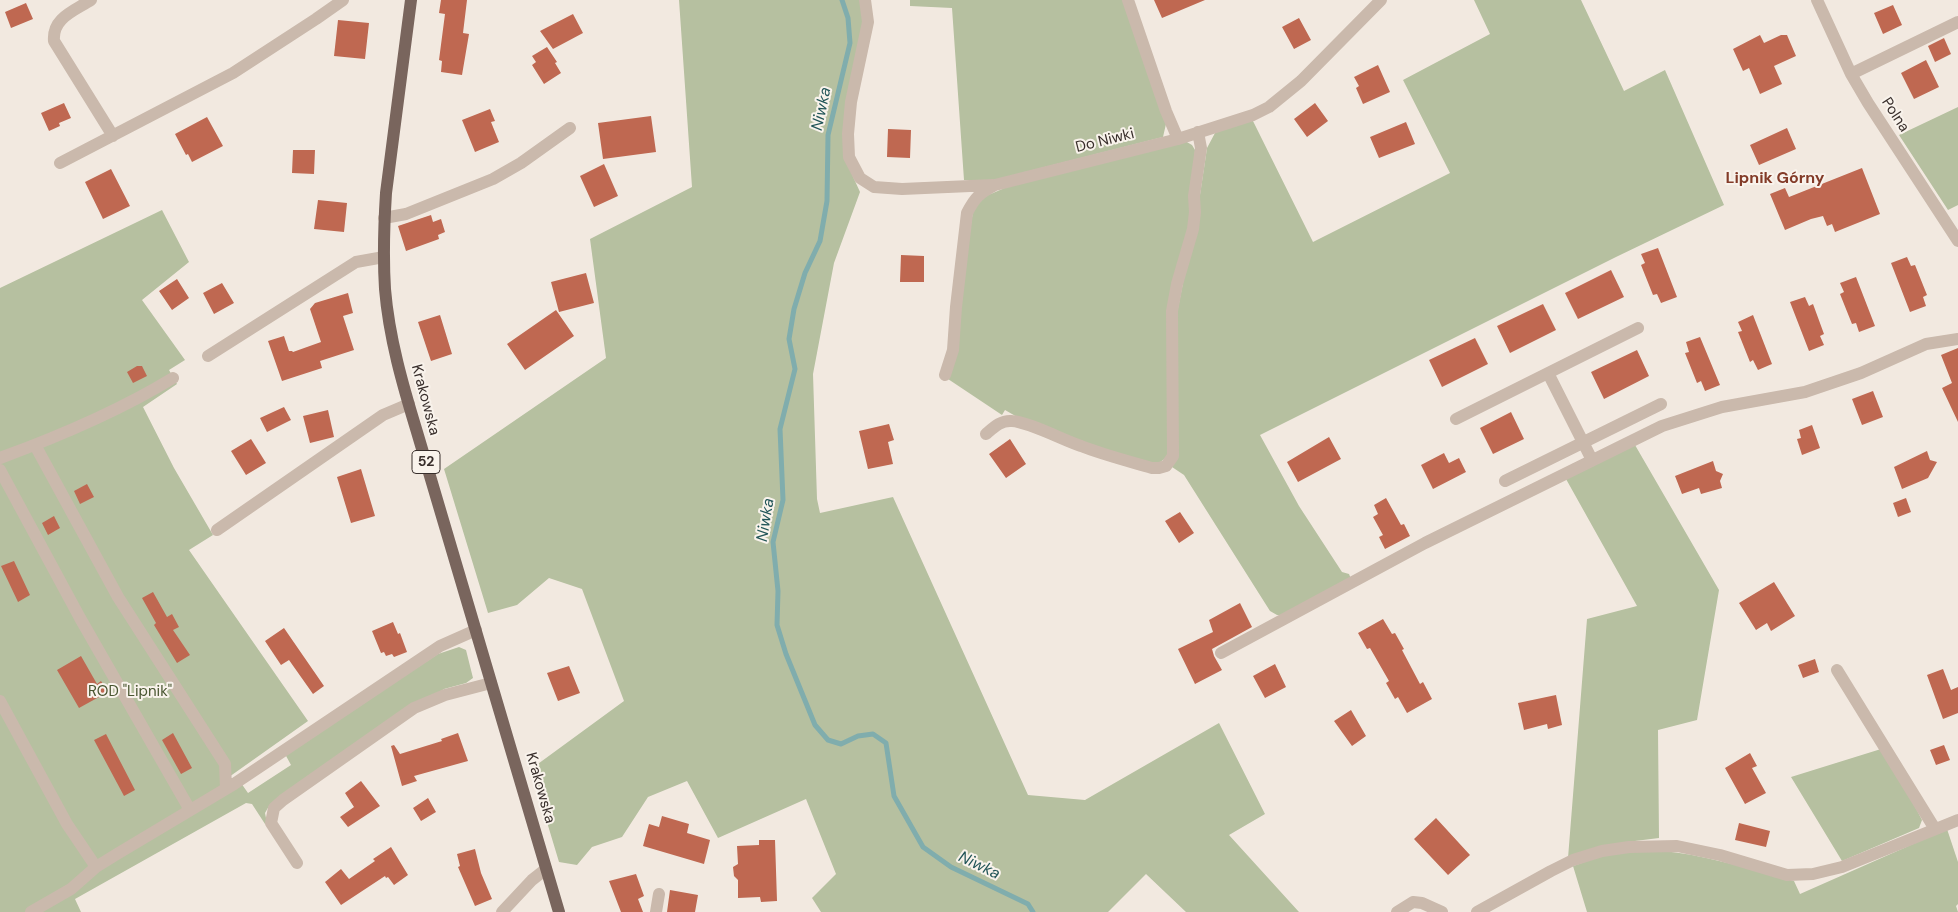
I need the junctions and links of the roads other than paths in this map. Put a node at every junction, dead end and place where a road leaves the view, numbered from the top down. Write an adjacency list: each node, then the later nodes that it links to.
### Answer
1 (91, 0): 12 (street)
2 (343, 0): 12 (street)
3 (411, 0): 16 (main road, Krakowska / 52)
4 (865, 0): 15 (street)
5 (1128, 0): 13 (street)
6 (1381, 0): 11 (street, Do Niwki)
7 (1817, 0): 9 (street, Polna)
8 (1958, 22): 9 (street)
9 (1851, 74): 17 (street, Polna)
10 (570, 128): 16 (street)
11 (1198, 132): 13 (street, Do Niwki); 28 (street)
12 (113, 136): 14 (street)
13 (1178, 139): 15 (street, Do Niwki)
14 (60, 163)
15 (996, 185): 23 (street, Do Niwki)
16 (384, 218): 18 (main road, Krakowska / 52)
17 (1958, 241)
18 (384, 257): 21 (street); 25 (main road, Krakowska / 52)
19 (1638, 328): 22 (street)
20 (1958, 339): 32 (street)
21 (208, 356)
22 (1548, 373): 27 (street); 29 (street)
23 (945, 375)
24 (173, 378): 30 (street)
25 (409, 404): 35 (street); 36 (main road, Krakowska / 52)
26 (1661, 404): 29 (street)
27 (1456, 418)
28 (986, 434)
29 (1582, 443): 32 (street); 34 (street)
30 (35, 445): 31 (street); 41 (street)
31 (0, 458)
32 (1592, 460): 37 (street)
33 (0, 470): 42 (street)
34 (1505, 481)
35 (217, 530)
36 (476, 630): 39 (main road, Krakowska / 52); 41 (street)
37 (1221, 653)
38 (1837, 670): 44 (street)
39 (491, 682): 45 (street); 47 (main road, Krakowska / 52)
40 (0, 701): 46 (street)
41 (226, 788): 42 (street)
42 (190, 810): 46 (street)
43 (1958, 820): 44 (street)
44 (1935, 829): 55 (street)
45 (297, 864)
46 (96, 867): 49 (street)
47 (546, 869): 50 (street); 51 (main road, Krakowska / 52)
48 (659, 894): 52 (street)
49 (30, 912)
50 (502, 912)
51 (559, 912)
52 (656, 912)
53 (1397, 912): 54 (street)
54 (1442, 912)
55 (1477, 912)

